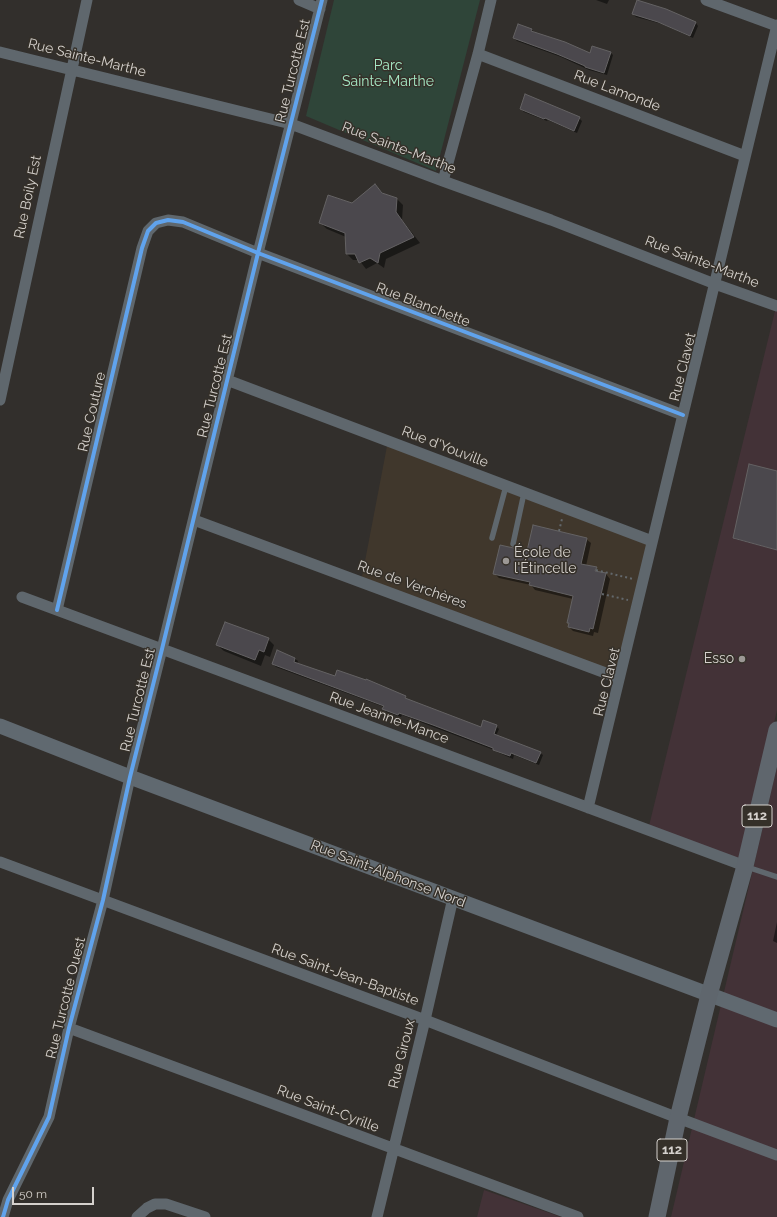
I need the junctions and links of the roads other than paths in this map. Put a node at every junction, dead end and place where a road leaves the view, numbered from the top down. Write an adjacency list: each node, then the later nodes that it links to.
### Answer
1 (87, 0): 9 (street, Rue Boily Est)
2 (299, 0): 5 (street)
3 (491, 0): 8 (street)
4 (706, 0): 6 (street)
5 (321, 4): 10 (street, Rue Turcotte Est)
6 (777, 26): 11 (street, Rue Clavet)
7 (0, 52): 9 (street, Rue Sainte-Marthe)
8 (478, 54): 11 (street, Rue Lamonde); 12 (street)
9 (71, 70): 10 (street, Rue Sainte-Marthe); 18 (street, Rue Boily Est)
10 (291, 124): 12 (street, Rue Sainte-Marthe); 14 (street, Rue Turcotte Est)
11 (745, 156): 15 (street, Rue Clavet)
12 (443, 181): 15 (street, Rue Sainte-Marthe)
13 (156, 223): 14 (street, Rue Blanchette); 27 (street, Rue Couture)
14 (258, 253): 17 (street, Rue Turcotte Est); 19 (street, Rue Blanchette)
15 (714, 284): 16 (street, Rue Sainte-Marthe); 19 (street, Rue Clavet)
16 (777, 306)
17 (227, 380): 20 (street, Rue d'Youville); 22 (street, Rue Turcotte Est)
18 (0, 400)
19 (683, 415): 24 (street, Rue Clavet)
20 (506, 486): 21 (street, Rue d'Youville); 23 (lane)
21 (524, 493): 24 (street, Rue d'Youville); 25 (lane)
22 (194, 520): 28 (street, Rue Turcotte Est); 29 (street, Rue de Verchères)
23 (492, 538)
24 (652, 541): 29 (street, Rue Clavet)
25 (513, 544)
26 (22, 597): 27 (street, Rue Jeanne-Mance)
27 (57, 610): 28 (street, Rue Jeanne-Mance)
28 (162, 649): 32 (street, Rue Turcotte Est); 33 (street, Rue Jeanne-Mance)
29 (619, 678): 33 (street, Rue Clavet)
30 (0, 726): 32 (main road, Rue Saint-Alphonse Nord)
31 (777, 730): 35 (main road, 112)
32 (130, 777): 37 (main road, Rue Saint-Alphonse Nord); 38 (street, Rue Turcotte Ouest)
33 (588, 808): 35 (street, Rue Jeanne-Mance)
34 (0, 862): 38 (street, Rue Saint-Jean-Baptiste)
35 (745, 866): 36 (lane); 39 (main road, 112)
36 (777, 877)
37 (453, 898): 39 (main road, Rue Saint-Alphonse Nord); 40 (street, Rue Giroux)
38 (103, 900): 40 (street, Rue Saint-Jean-Baptiste); 42 (street, Rue Turcotte Ouest)
39 (709, 995): 41 (main road, Rue Saint-Alphonse Nord); 43 (main road, 112)
40 (425, 1020): 43 (street, Rue Saint-Jean-Baptiste); 44 (street, Rue Giroux)
41 (777, 1020)
42 (69, 1028): 44 (street, Rue Saint-Cyrille); 46 (street, Rue Turcotte Ouest)
43 (678, 1118): 45 (street, Rue Saint-Jean-Baptiste); 51 (main road, 112)
44 (394, 1150): 49 (street, Rue Giroux); 50 (street, Rue Saint-Cyrille)
45 (777, 1155)
46 (3, 1217)
47 (137, 1217): 48 (street)
48 (205, 1217)
49 (377, 1217)
50 (578, 1217)
51 (657, 1217)

